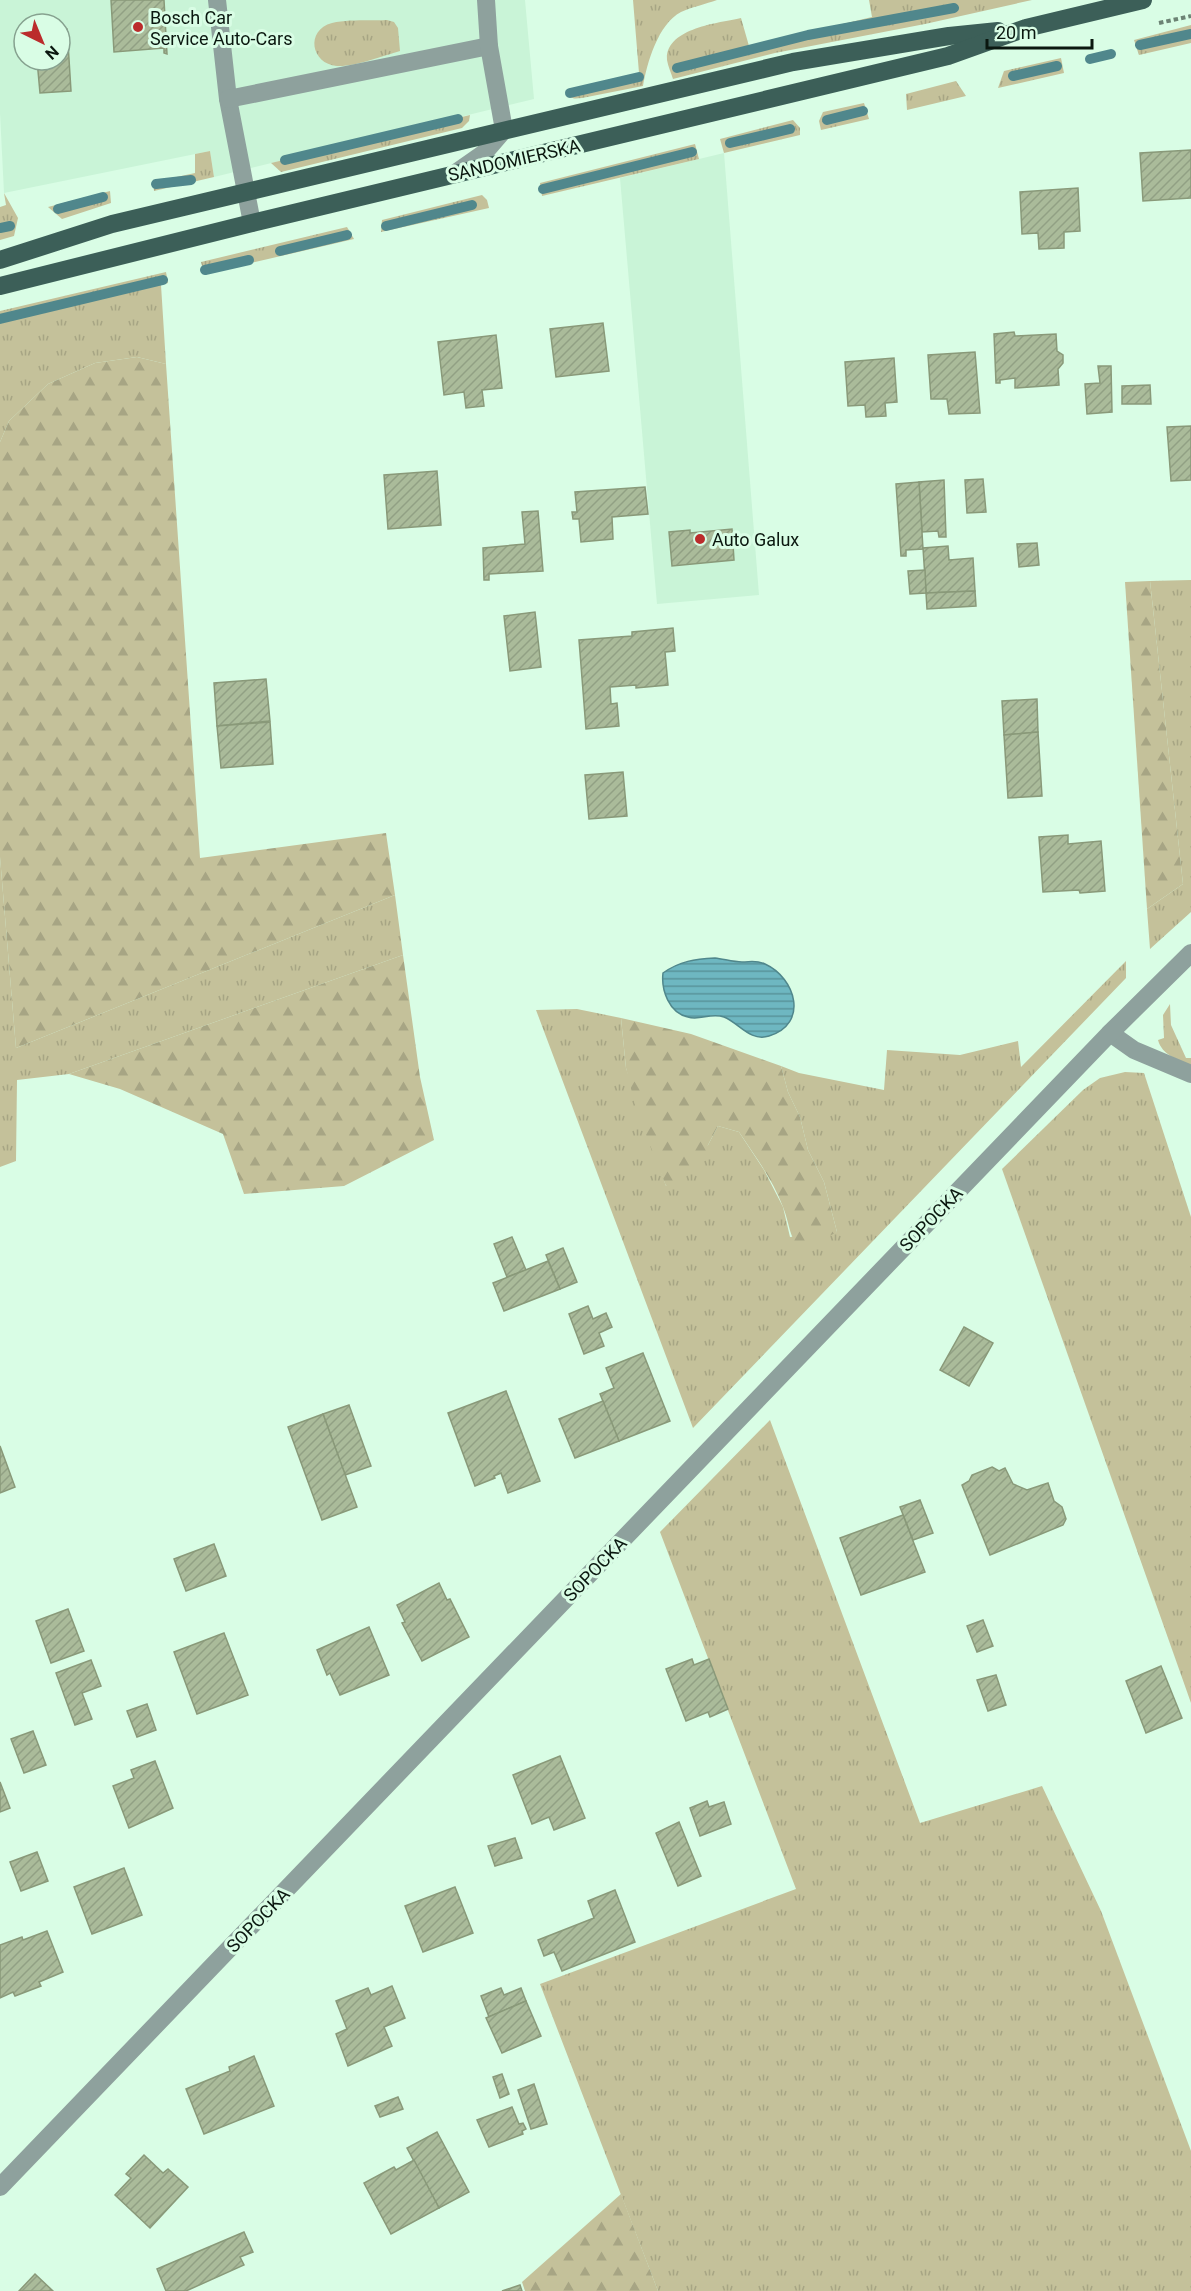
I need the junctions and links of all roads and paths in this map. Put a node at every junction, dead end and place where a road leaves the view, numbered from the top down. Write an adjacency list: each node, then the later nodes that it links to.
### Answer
1 (217, 0): 6 (street)
2 (486, 0): 5 (street)
3 (1143, 0): 4 (main road, SANDOMIERSKA)
4 (1026, 28): 7 (main road, SANDOMIERSKA); 8 (main road, SANDOMIERSKA)
5 (489, 46): 6 (street); 7 (street)
6 (228, 99): 9 (street)
7 (504, 130): 8 (street); 9 (main road, SANDOMIERSKA)
8 (454, 174): 10 (main road, SANDOMIERSKA)
9 (245, 193): 10 (street); 11 (main road, SANDOMIERSKA)
10 (252, 223): 12 (main road, SANDOMIERSKA)
11 (0, 260)
12 (0, 286)
13 (1191, 953): 14 (street, SOPOCKA)
14 (1110, 1033): 15 (street); 16 (street, SOPOCKA)
15 (1191, 1074)
16 (0, 2187)

